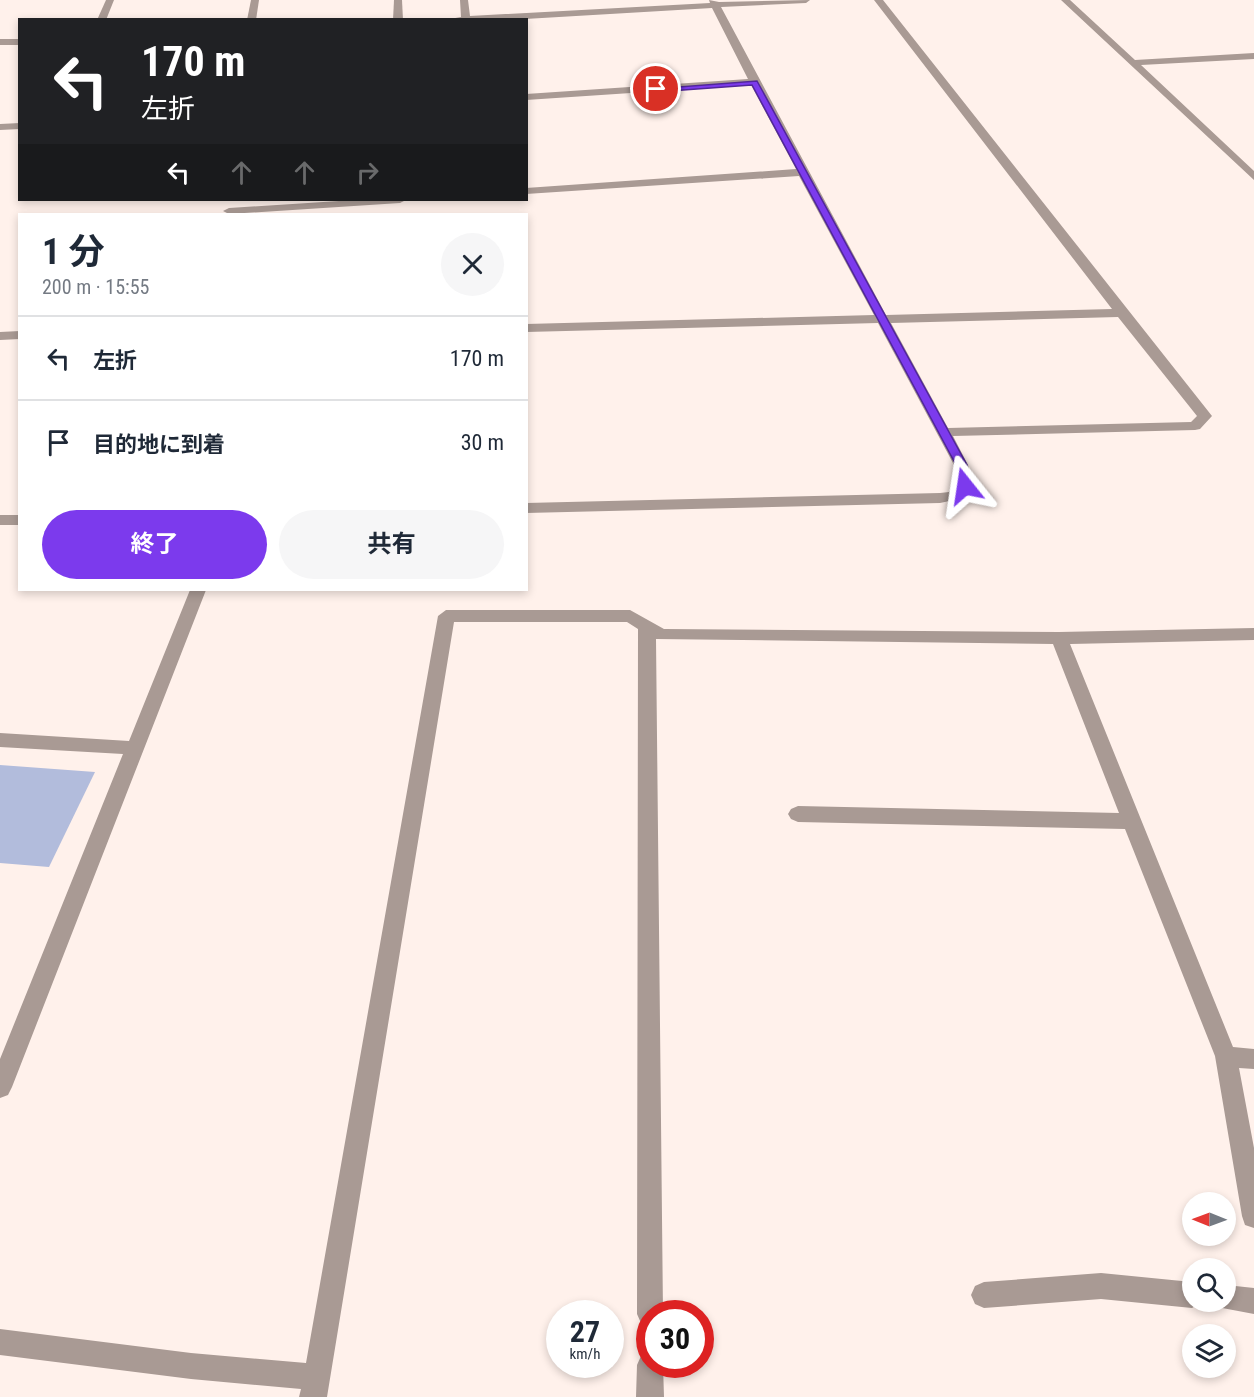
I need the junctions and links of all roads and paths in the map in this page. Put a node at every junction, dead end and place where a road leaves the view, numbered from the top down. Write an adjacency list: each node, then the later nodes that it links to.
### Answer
1 (110, 0): 9 (street)
2 (255, 0): 10 (street)
3 (398, 0): 11 (street)
4 (464, 0): 12 (street)
5 (806, 0): 8 (street)
6 (878, 0): 27 (street)
7 (1065, 0): 17 (street)
8 (714, 3): 13 (street); 18 (street)
9 (102, 18)
10 (252, 18)
11 (398, 18)
12 (466, 18)
13 (482, 18)
14 (0, 42): 15 (street)
15 (18, 42)
16 (1254, 56): 17 (street)
17 (1133, 63): 23 (street)
18 (754, 82): 19 (street); 22 (street)
19 (528, 98)
20 (18, 126): 21 (street)
21 (0, 127)
22 (802, 172): 24 (street); 28 (street)
23 (1254, 177)
24 (528, 191)
25 (379, 201): 26 (street)
26 (230, 208)
27 (1122, 313): 28 (street); 32 (street)
28 (882, 319): 29 (street); 32 (street)
29 (528, 328)
30 (18, 335): 31 (street)
31 (0, 336)
32 (943, 432): 33 (street)
33 (528, 508)
34 (0, 520): 35 (street)
35 (18, 520)
36 (198, 591): 41 (street)
37 (647, 627): 39 (street); 51 (street); 55 (street)
38 (1254, 634): 39 (street)
39 (1059, 638): 43 (street)
40 (0, 740): 41 (street)
41 (135, 748): 46 (street)
42 (798, 814): 43 (street)
43 (1132, 821): 44 (street)
44 (1226, 1056): 45 (street); 47 (street)
45 (1254, 1059)
46 (0, 1087)
47 (1254, 1216)
48 (1182, 1294): 49 (street)
49 (984, 1295)
50 (1236, 1299): 52 (street)
51 (650, 1300)
52 (1254, 1301)
53 (0, 1342): 55 (street)
54 (650, 1378): 56 (street)
55 (315, 1387)
56 (650, 1397)

